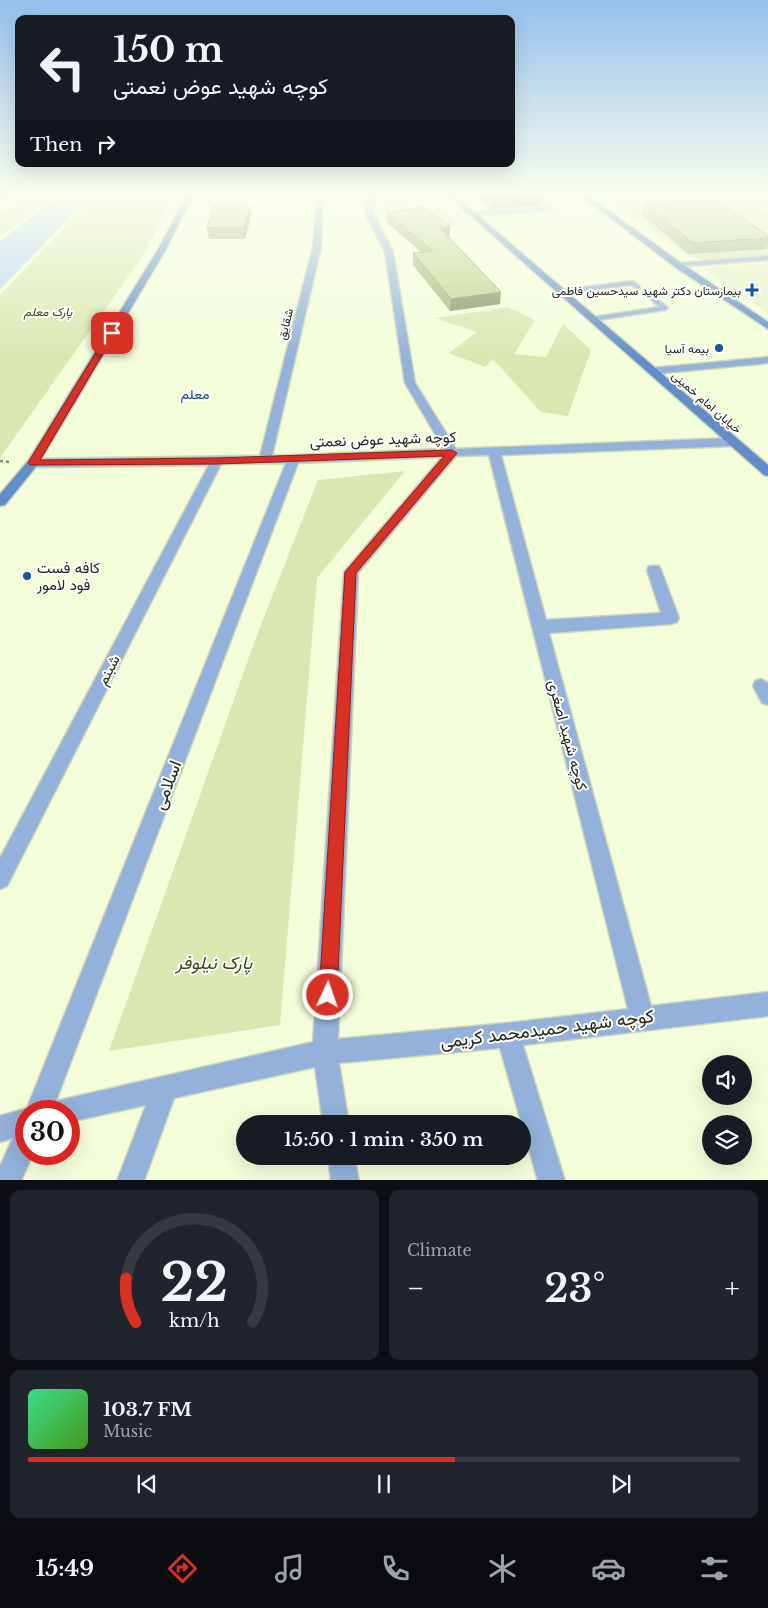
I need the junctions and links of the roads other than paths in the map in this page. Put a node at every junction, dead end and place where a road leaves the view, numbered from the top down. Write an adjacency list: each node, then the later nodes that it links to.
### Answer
1 (162, 249): 21 (main road)
2 (316, 249): 19 (street, شقایق)
3 (387, 249): 17 (street)
4 (512, 249): 9 (main road, خیابان امام خمینی)
5 (656, 249): 7 (main road)
6 (768, 258): 7 (street)
7 (678, 265): 12 (main road)
8 (638, 287): 9 (lane)
9 (562, 292): 11 (main road, خیابان امام خمینی)
10 (652, 298): 11 (lane)
11 (593, 319): 14 (main road, خیابان امام خمینی)
12 (768, 326)
13 (768, 360): 14 (street)
14 (653, 371): 15 (main road, خیابان امام خمینی)
15 (734, 442): 16 (street, کوچه شهید عوض نعمتی); 22 (main road, خیابان امام خمینی)
16 (494, 451): 17 (street, کوچه شهید عوض نعمتی); 25 (street, کوچه شهید اصغری)
17 (452, 453): 18 (street, کوچه شهید عوض نعمتی); 30 (street)
18 (294, 458): 19 (street, کوچه شهید عوض نعمتی); 32 (street, اسلامی)
19 (265, 460): 20 (street, کوچه شهید عوض نعمتی)
20 (217, 461): 21 (street, کوچه شهید عوض نعمتی); 26 (street, شبنم)
21 (33, 463): 23 (main road)
22 (768, 472)
23 (0, 502)
24 (654, 570): 25 (street)
25 (540, 627): 28 (street, کوچه شهید اصغری)
26 (0, 879)
27 (768, 1004): 28 (street, کوچه شهید حمیدمحمد کریمی)
28 (642, 1018): 29 (street, کوچه شهید حمیدمحمد کریمی)
29 (508, 1035): 30 (street, کوچه شهید حمیدمحمد کریمی); 42 (street)
30 (325, 1052): 31 (street, کوچه شهید حمیدمحمد کریمی); 34 (street)
31 (166, 1087): 33 (street, کوچه شهید حمیدمحمد کریمی); 40 (street)
32 (43, 1100)
33 (80, 1107)
34 (335, 1115)
35 (15, 1124): 36 (street)
36 (0, 1129)
37 (15, 1163): 39 (street)
38 (342, 1165): 41 (street)
39 (7, 1180)
40 (130, 1180)
41 (345, 1180)
42 (552, 1180)

